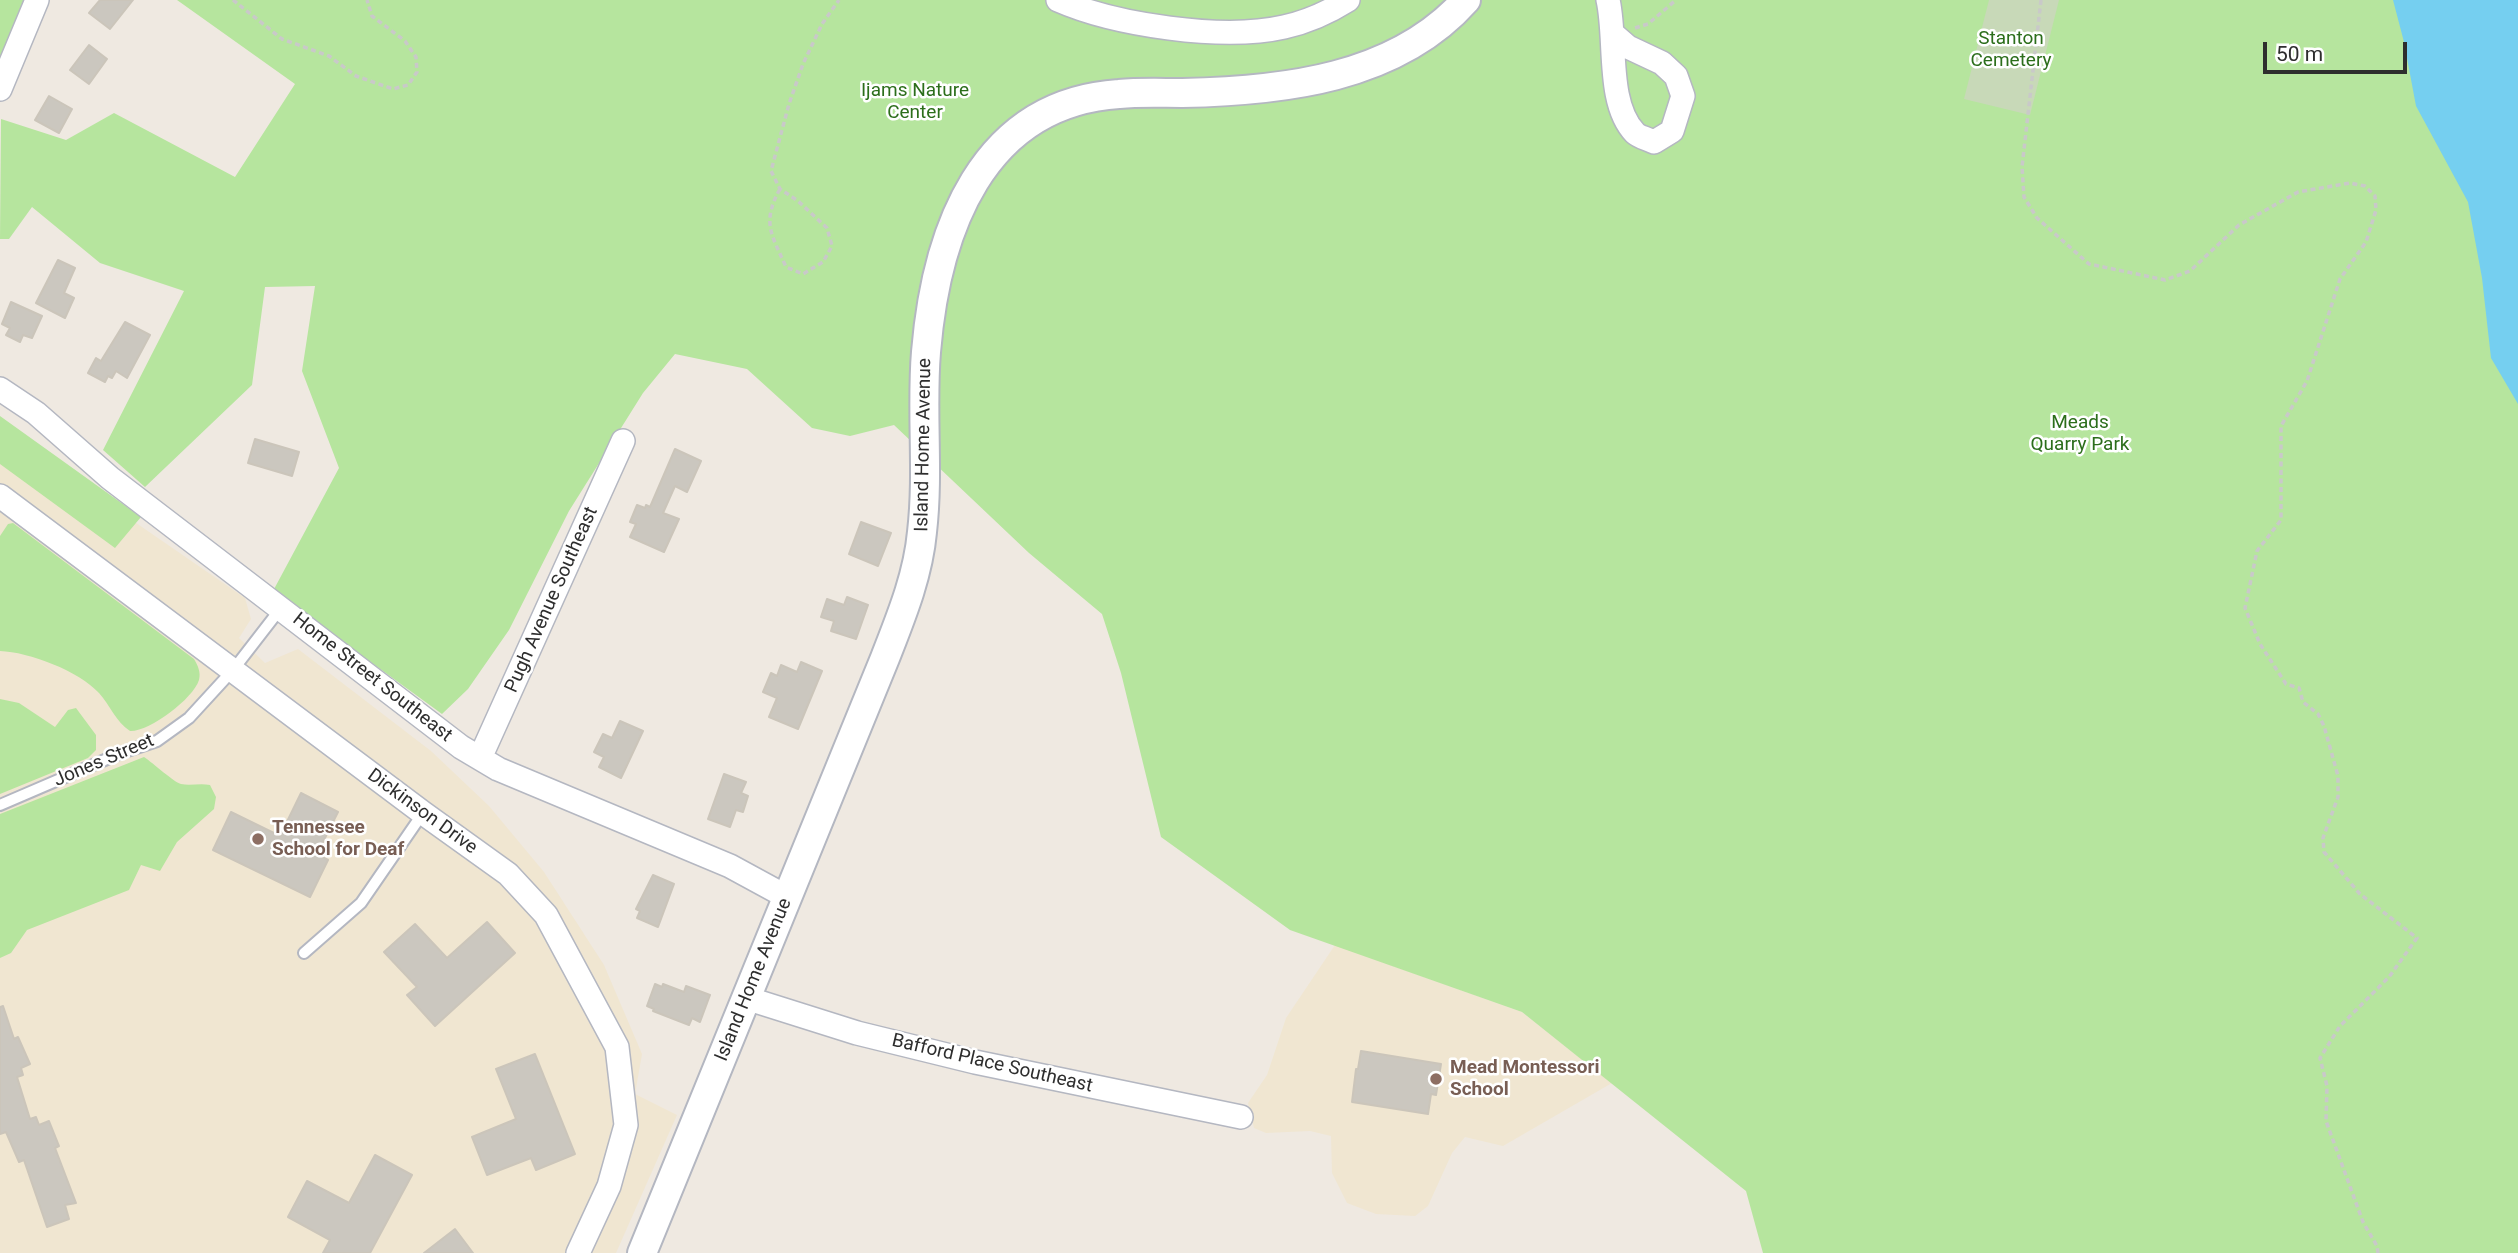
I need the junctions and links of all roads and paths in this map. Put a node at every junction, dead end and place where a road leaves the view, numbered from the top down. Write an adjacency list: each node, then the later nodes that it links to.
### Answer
1 (37, 0): 12 (street)
2 (233, 0): 3 (path)
3 (367, 0)
4 (839, 0): 13 (path)
5 (1058, 0): 6 (street)
6 (1348, 0)
7 (1466, 0): 22 (street, Island Home Avenue)
8 (1608, 0): 11 (street)
9 (1676, 0): 11 (path)
10 (2041, 0): 28 (path)
11 (1613, 34)
12 (0, 89)
13 (780, 189): 13 (path)
14 (0, 389): 17 (street, Home Street Southeast)
15 (623, 441): 19 (street, Pugh Avenue Southeast)
16 (0, 496): 18 (street, Dickinson Drive)
17 (281, 608): 18 (lane, Jones Street); 19 (street, Home Street Southeast)
18 (233, 670): 20 (lane, Jones Street); 21 (street, Dickinson Drive)
19 (480, 758): 22 (street, Home Street Southeast)
20 (0, 805)
21 (423, 813): 23 (lane); 26 (street, Dickinson Drive)
22 (787, 897): 24 (street, Island Home Avenue)
23 (304, 953)
24 (746, 998): 25 (street, Bafford Place Southeast); 27 (street, Island Home Avenue)
25 (1241, 1117)
26 (578, 1253)
27 (642, 1253)
28 (2378, 1253)

